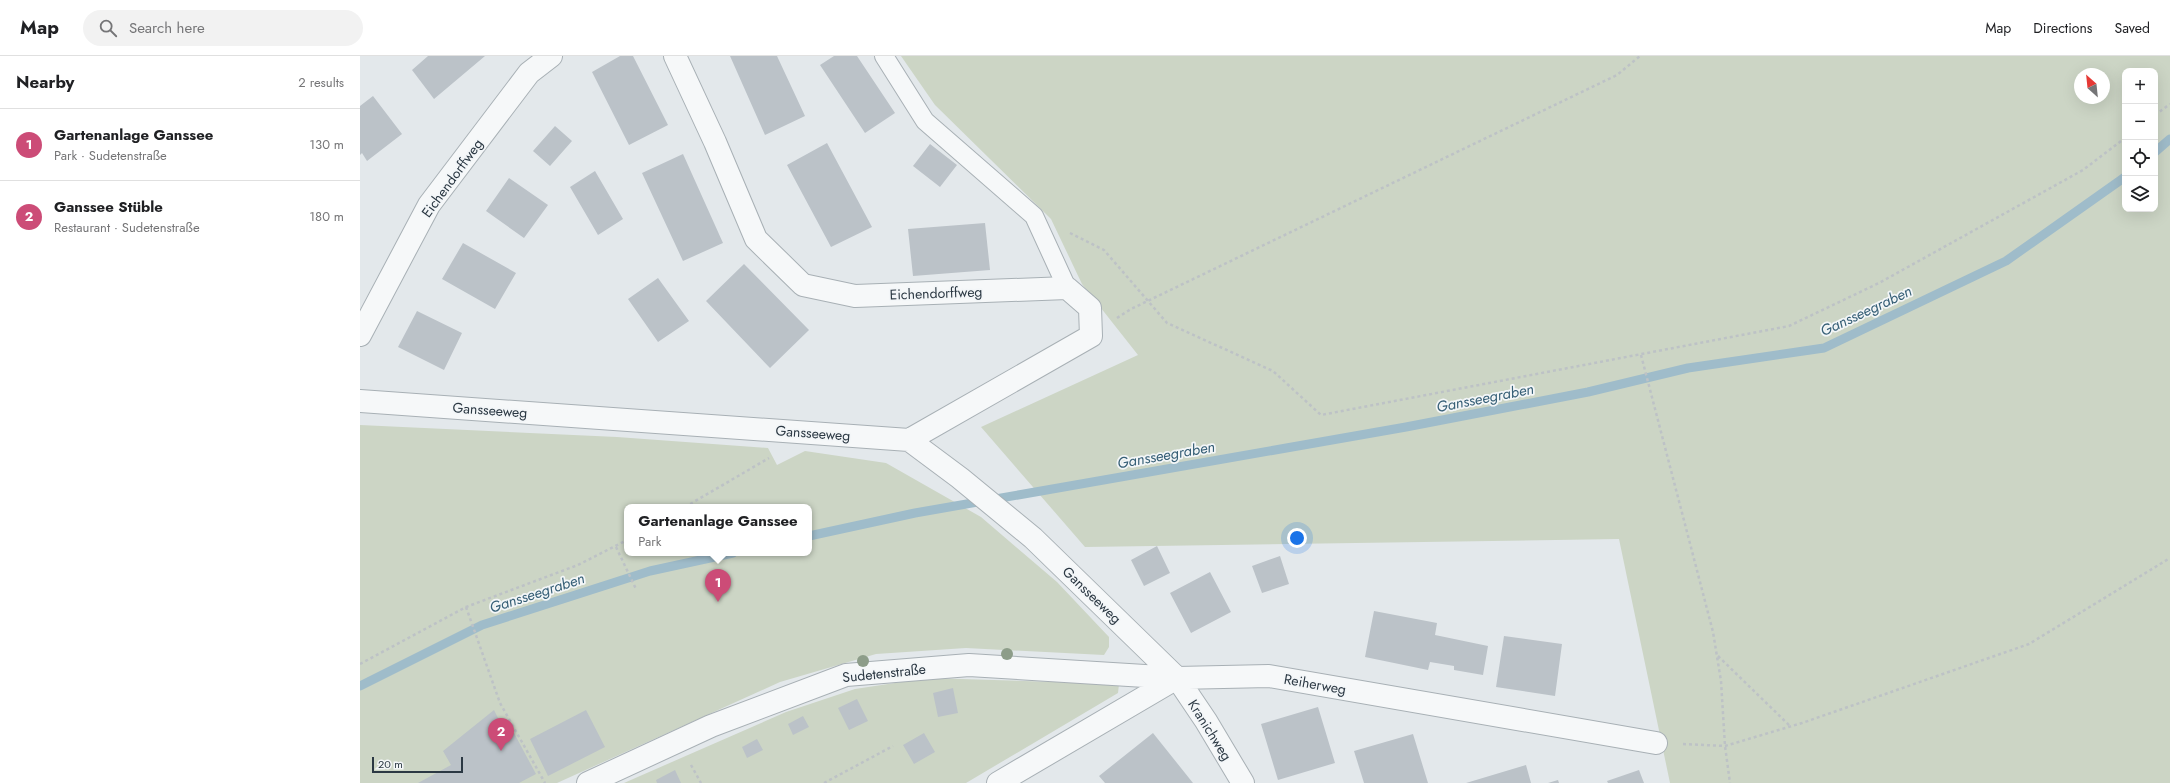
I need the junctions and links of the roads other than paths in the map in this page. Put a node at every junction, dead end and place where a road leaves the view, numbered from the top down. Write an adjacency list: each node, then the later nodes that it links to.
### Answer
1 (551, 56): 5 (street, Eichendorffweg)
2 (675, 56): 4 (street, Eichendorffweg)
3 (884, 56): 4 (lane)
4 (1067, 288): 7 (street)
5 (360, 334)
6 (360, 401): 7 (street, Gansseeweg)
7 (909, 440): 8 (street, Gansseeweg)
8 (1177, 678): 9 (street, Reiherweg); 10 (street, Sudetenstraße); 11 (street, Reiherweg); 12 (street, Kranichweg)
9 (1656, 743)
10 (588, 783)
11 (998, 783)
12 (1243, 783)

